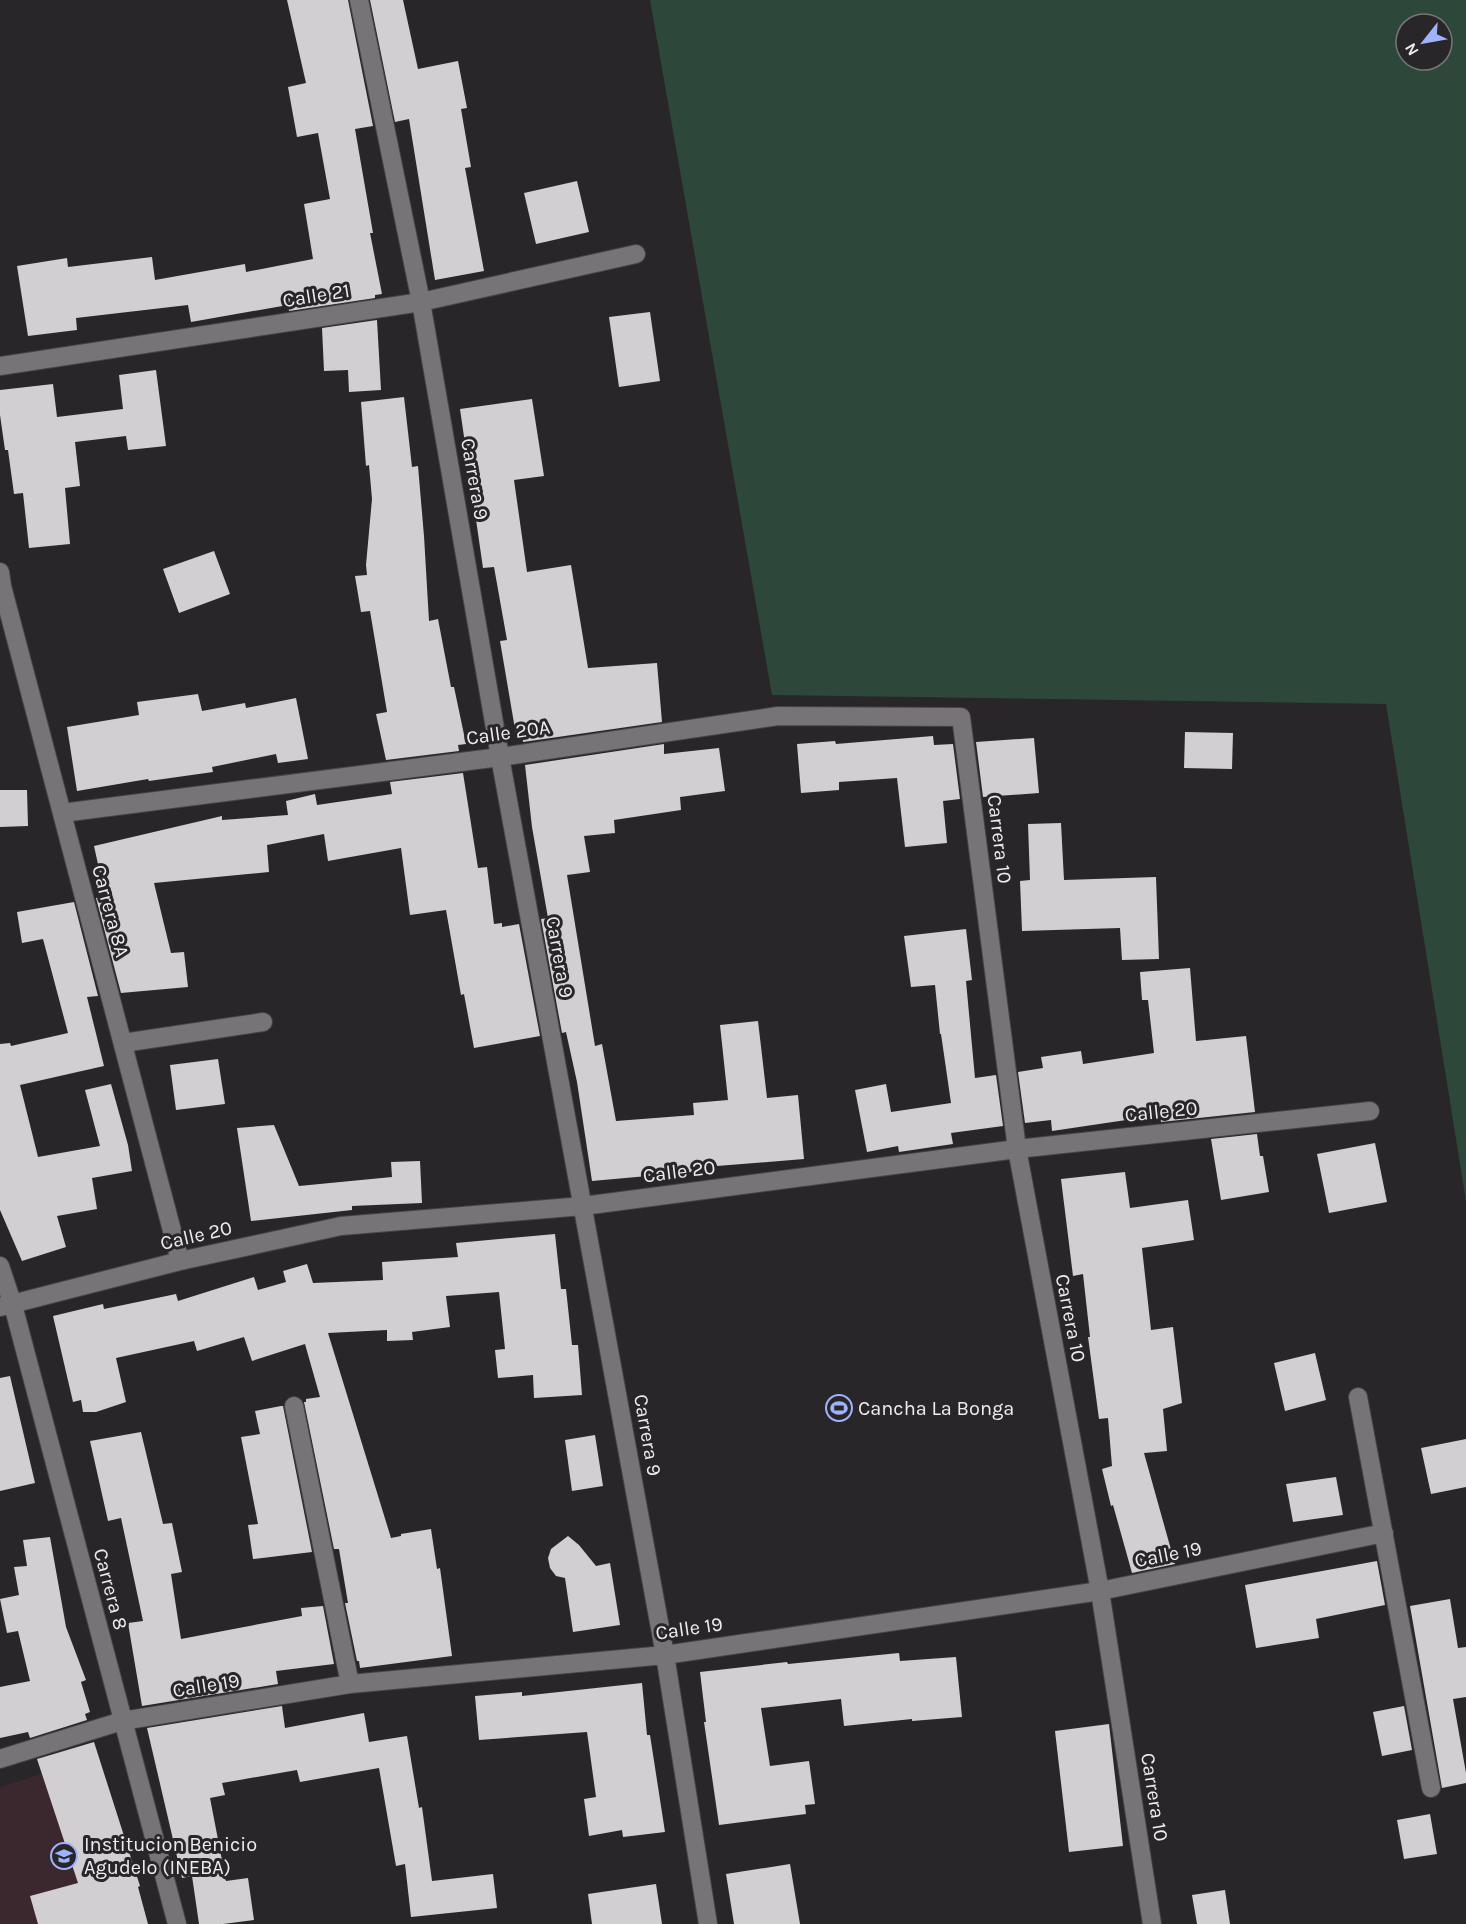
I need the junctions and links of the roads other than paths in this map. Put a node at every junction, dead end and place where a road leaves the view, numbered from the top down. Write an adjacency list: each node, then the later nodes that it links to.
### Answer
1 (359, 0): 3 (street, Carrera 9)
2 (636, 255): 3 (street, Calle 21)
3 (421, 302): 4 (street, Calle 21); 7 (street, Carrera 9)
4 (0, 366)
5 (0, 572): 8 (street, Carrera 8A)
6 (961, 717): 7 (street, Calle 20A); 12 (street, Carrera 10)
7 (500, 757): 8 (street, Calle 20A); 13 (street, Carrera 9)
8 (62, 813): 10 (street, Carrera 8A)
9 (263, 1022): 10 (street)
10 (123, 1043): 14 (street, Carrera 8A)
11 (1370, 1111): 12 (street, Calle 20)
12 (1017, 1149): 13 (street, Calle 20); 20 (street, Carrera 10)
13 (583, 1206): 14 (street, Calle 20); 21 (street, Carrera 9)
14 (180, 1261): 16 (street, Calle 20)
15 (0, 1266): 16 (street, Carrera 8)
16 (6, 1306): 23 (street, Carrera 8)
17 (1358, 1396): 19 (street)
18 (294, 1406): 22 (street)
19 (1384, 1533): 20 (street, Calle 19); 25 (street)
20 (1100, 1591): 21 (street, Calle 19); 28 (street, Carrera 10)
21 (665, 1655): 22 (street, Calle 19); 27 (street, Carrera 9)
22 (350, 1684): 23 (street, Calle 19)
23 (122, 1721): 24 (street, Calle 19); 26 (street, Carrera 8)
24 (0, 1759)
25 (1431, 1788)
26 (177, 1924)
27 (708, 1924)
28 (1152, 1924)

